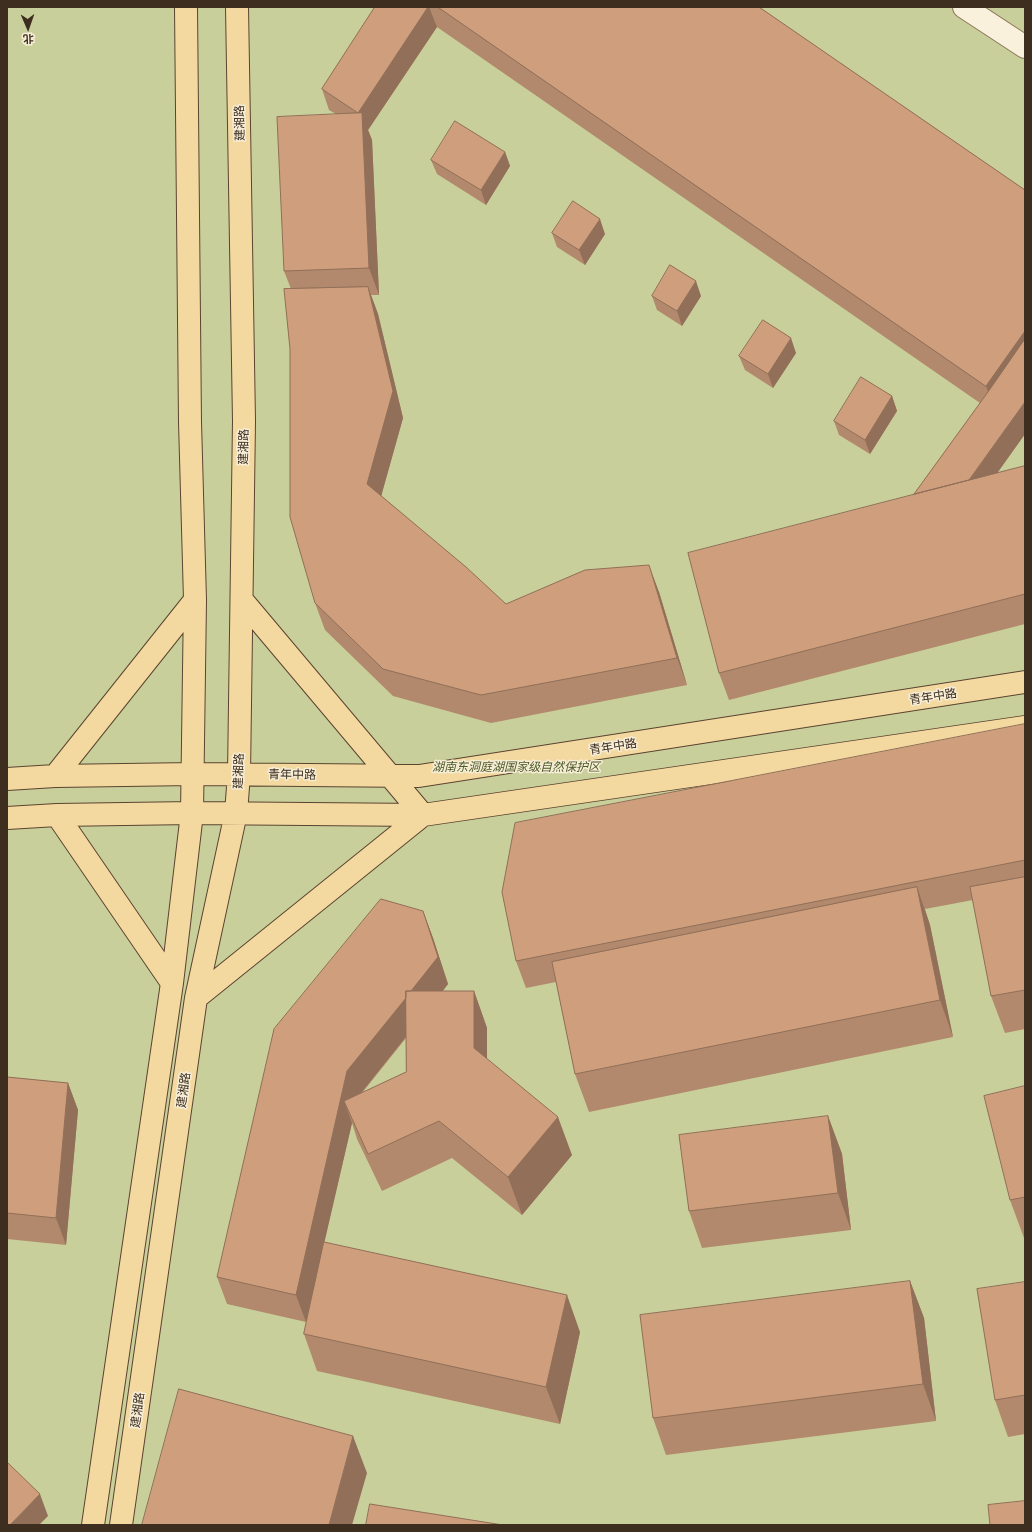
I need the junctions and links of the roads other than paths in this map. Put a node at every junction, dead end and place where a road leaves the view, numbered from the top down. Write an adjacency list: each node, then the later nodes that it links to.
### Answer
1 (186, 7): 5 (main road)
2 (237, 7): 6 (main road, 建湘路)
3 (964, 7): 4 (street)
4 (1025, 47)
5 (195, 600): 9 (main road); 11 (main road)
6 (242, 600): 10 (main road, 建湘路); 12 (main road)
7 (1025, 682): 12 (main road, 青年中路)
8 (1025, 727): 17 (main road)
9 (193, 774): 10 (main road, 青年中路); 11 (main road, 青年中路); 14 (main road)
10 (239, 774): 12 (main road, 青年中路); 15 (main road, 建湘路)
11 (55, 776): 13 (main road, 青年中路)
12 (390, 776): 17 (main road)
13 (7, 779)
14 (192, 813): 15 (main road); 16 (main road); 19 (main road)
15 (236, 813): 17 (main road); 20 (main road, 建湘路)
16 (57, 815): 18 (main road); 19 (main road)
17 (423, 815): 20 (main road)
18 (7, 818)
19 (172, 982): 21 (main road)
20 (196, 998): 22 (main road, 建湘路)
21 (93, 1525)
22 (121, 1525)

